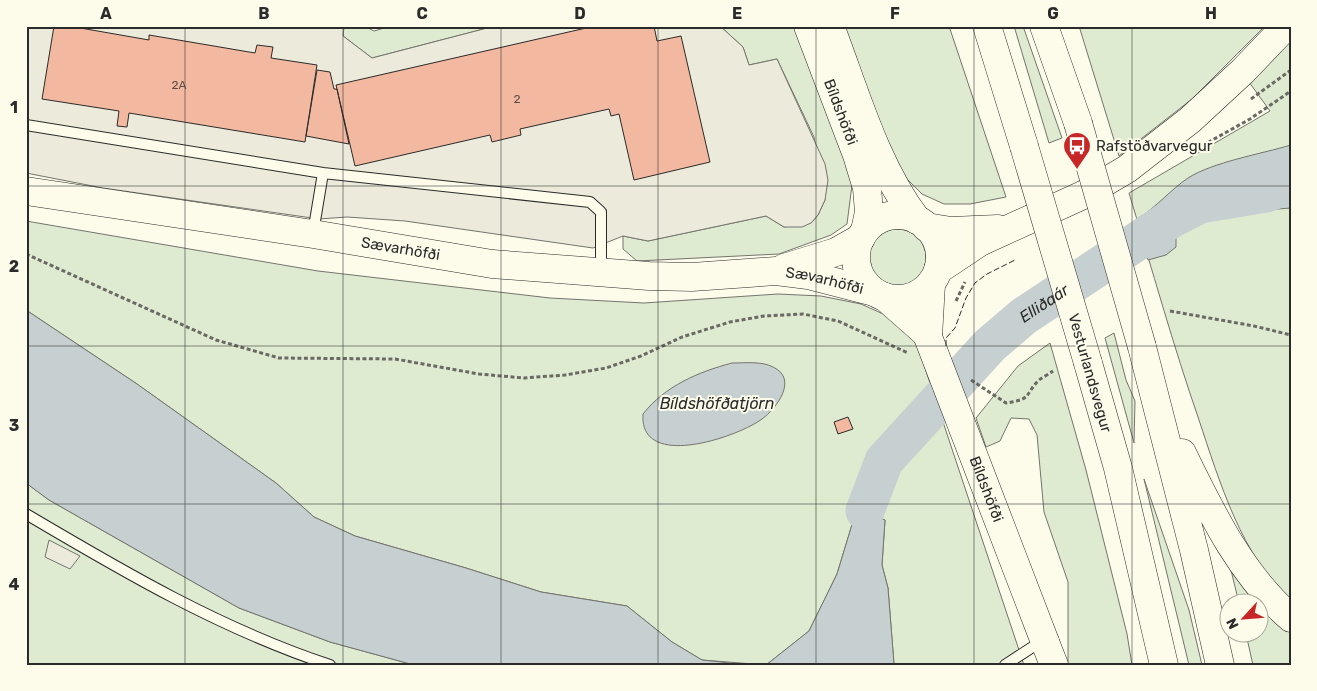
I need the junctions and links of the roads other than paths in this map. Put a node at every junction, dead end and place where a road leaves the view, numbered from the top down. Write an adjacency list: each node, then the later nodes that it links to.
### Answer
1 (808, 26): 12 (main road, Bíldshöfði)
2 (830, 26): 9 (main road, Bíldshöfði)
3 (987, 26): 20 (main road, Vesturlandsvegur, bridge)
4 (1044, 26): 18 (main road, bridge)
5 (1286, 26): 10 (main road)
6 (26, 125): 7 (lane)
7 (323, 173): 11 (lane); 14 (lane)
8 (26, 192): 11 (main road, Sævarhöfði)
9 (922, 223): 10 (main road); 12 (main road); 15 (main road, Bíldshöfði)
10 (1010, 228): 15 (main road)
11 (312, 234): 14 (main road, Sævarhöfði)
12 (863, 234): 13 (main road, Sævarhöfði); 16 (main road, Bíldshöfði)
13 (776, 271): 14 (main road, Sævarhöfði); 16 (main road, Sævarhöfði)
14 (600, 274)
15 (935, 277): 16 (main road); 17 (main road, Bíldshöfði)
16 (879, 294): 17 (main road, Bíldshöfði)
17 (932, 346): 22 (main road, Bíldshöfði)
18 (1158, 404): 21 (main road); 27 (main road)
19 (26, 514): 23 (lane)
20 (1150, 602): 25 (main road); 26 (main road, Vesturlandsvegur)
21 (1291, 618)
22 (1050, 654): 24 (lane)
23 (330, 665)
24 (1005, 665)
25 (1152, 665)
26 (1164, 665)
27 (1220, 665)

